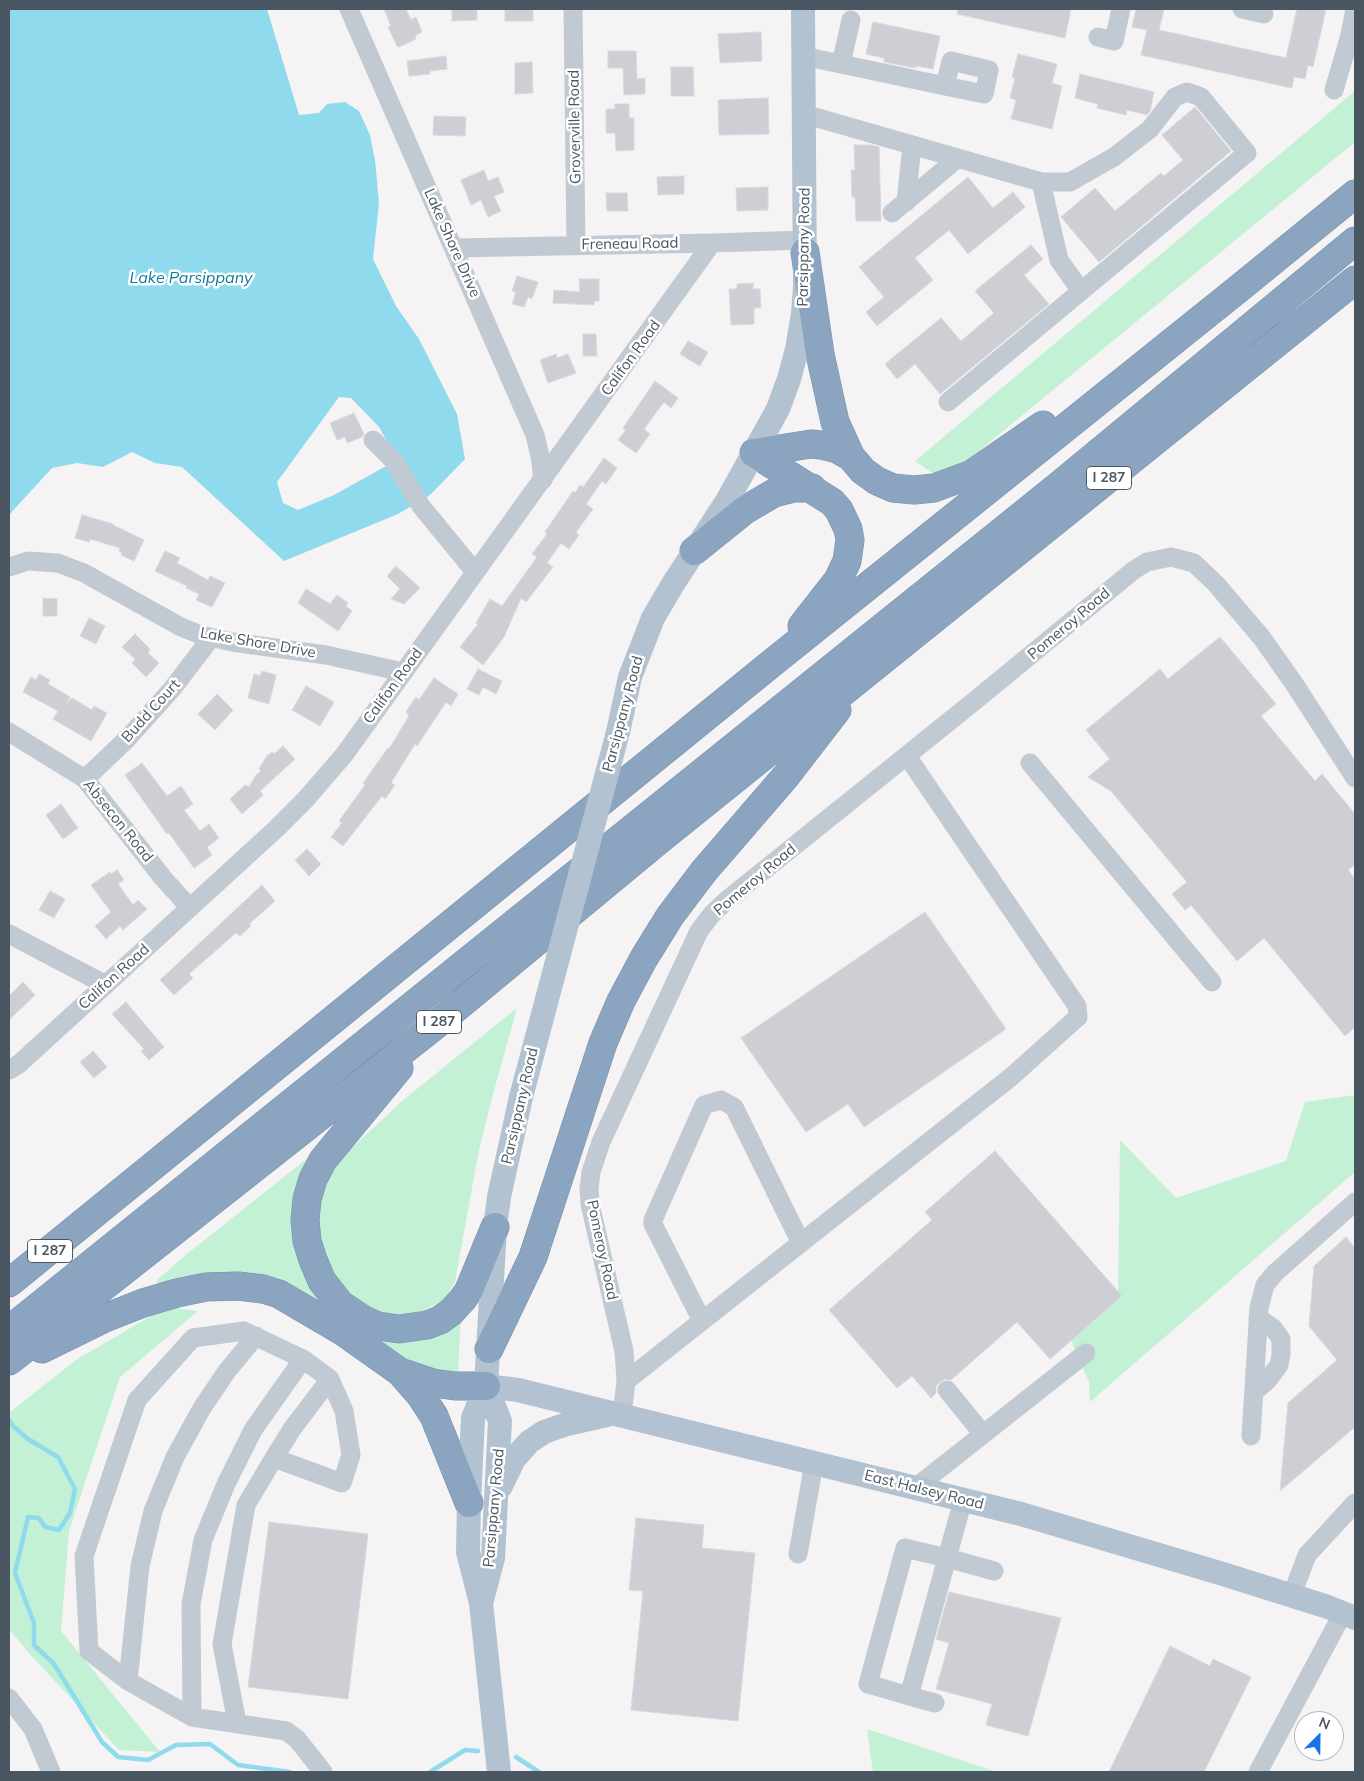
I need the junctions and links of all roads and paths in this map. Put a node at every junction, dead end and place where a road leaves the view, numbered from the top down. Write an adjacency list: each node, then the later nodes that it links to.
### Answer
1 (349, 9): 23 (street, Lake Shore Drive)
2 (573, 9): 21 (street, Groverville Road)
3 (803, 9): 10 (main road, Parsippany Road)
4 (1121, 9): 9 (street)
5 (1242, 9): 7 (street)
6 (1355, 9): 13 (street)
7 (1264, 14)
8 (851, 20): 11 (street)
9 (1098, 37)
10 (803, 56): 11 (street); 14 (main road, Parsippany Road)
11 (841, 64): 12 (street)
12 (946, 86)
13 (1334, 90)
14 (804, 114): 15 (street); 22 (main road, Parsippany Road)
15 (912, 145): 16 (street); 16 (street)
16 (958, 159): 17 (street)
17 (1041, 182): 26 (street); 26 (street)
18 (1355, 194): 25 (highway, I 287)
19 (1355, 241): 59 (highway)
20 (712, 244): 21 (street, Freneau Road); 22 (street, Freneau Road); 31 (street, Califon Road)
21 (576, 245): 23 (street, Freneau Road)
22 (805, 246): 29 (main road, Parsippany Road); 30 (highway)
23 (454, 248): 31 (street, Lake Shore Drive)
24 (1355, 280): 39 (highway, I 287)
25 (1237, 290): 30 (highway); 37 (highway, I 287)
26 (1081, 291): 27 (street)
27 (948, 402)
28 (373, 440): 35 (street)
29 (754, 454): 30 (highway); 32 (highway); 33 (main road, Parsippany Road)
30 (850, 457)
31 (543, 480): 35 (street, Califon Road)
32 (812, 488): 33 (highway); 37 (highway)
33 (694, 551): 53 (main road, Parsippany Road, bridge)
34 (9, 567): 36 (street, Lake Shore Drive)
35 (475, 572): 38 (street, Califon Road)
36 (211, 638): 38 (street, Lake Shore Drive); 43 (street, Budd Court)
37 (772, 663): 52 (highway, I 287)
38 (403, 672): 45 (street, Califon Road)
39 (863, 676): 49 (highway, I 287); 61 (highway)
40 (9, 732): 43 (street, Absecon Road)
41 (907, 756): 44 (street, Pomeroy Road); 54 (street); 68 (street, Pomeroy Road)
42 (1030, 763): 47 (street)
43 (85, 778): 45 (street, Absecon Road)
44 (1355, 778)
45 (190, 908): 48 (street, Califon Road)
46 (9, 934): 48 (street)
47 (1212, 982)
48 (106, 985): 50 (street, Califon Road)
49 (433, 1027): 53 (highway); 64 (highway, I 287)
50 (9, 1070)
51 (1353, 1209): 57 (street)
52 (91, 1218): 55 (highway); 56 (highway, I 287)
53 (495, 1227): 61 (main road, Parsippany Road)
54 (801, 1243): 58 (street); 58 (street)
55 (9, 1269)
56 (9, 1283)
57 (1258, 1318): 71 (street); 71 (street)
58 (702, 1321): 68 (street)
59 (9, 1330)
60 (256, 1336): 63 (street); 88 (street); 88 (street)
61 (489, 1349): 69 (main road, Parsippany Road)
62 (1086, 1353): 73 (street)
63 (303, 1359): 67 (street); 92 (street)
64 (9, 1361)
65 (9, 1365): 66 (highway)
66 (400, 1372): 69 (highway); 80 (highway)
67 (330, 1378): 75 (street); 75 (street)
68 (626, 1381): 72 (street, Pomeroy Road)
69 (486, 1386): 72 (main road, East Halsey Road); 78 (main road, Parsippany Road); 80 (main road, Parsippany Road)
70 (947, 1390): 73 (street)
71 (1254, 1392): 74 (street)
72 (617, 1415): 76 (main road, East Halsey Road); 78 (main road)
73 (983, 1434): 77 (street)
74 (1252, 1436)
75 (274, 1458): 93 (street)
76 (814, 1464): 77 (main road, East Halsey Road); 82 (street)
77 (916, 1488): 79 (main road, East Halsey Road)
78 (496, 1499): 86 (main road, Parsippany Road)
79 (963, 1500): 83 (street); 85 (main road, East Halsey Road)
80 (469, 1503): 86 (main road, Parsippany Road)
81 (1355, 1503): 85 (street)
82 (798, 1554)
83 (947, 1558): 84 (street); 89 (street); 89 (street)
84 (994, 1571)
85 (1292, 1596): 87 (main road, East Halsey Road)
86 (481, 1603): 98 (main road, Parsippany Road)
87 (1349, 1615): 99 (street)
88 (128, 1681): 92 (street)
89 (909, 1696): 91 (street)
90 (9, 1698): 95 (street)
91 (935, 1703)
92 (192, 1716): 93 (street)
93 (237, 1723): 94 (street)
94 (271, 1728): 96 (street); 97 (street)
95 (51, 1772)
96 (307, 1772)
97 (323, 1772)
98 (498, 1772)
99 (1258, 1772)

